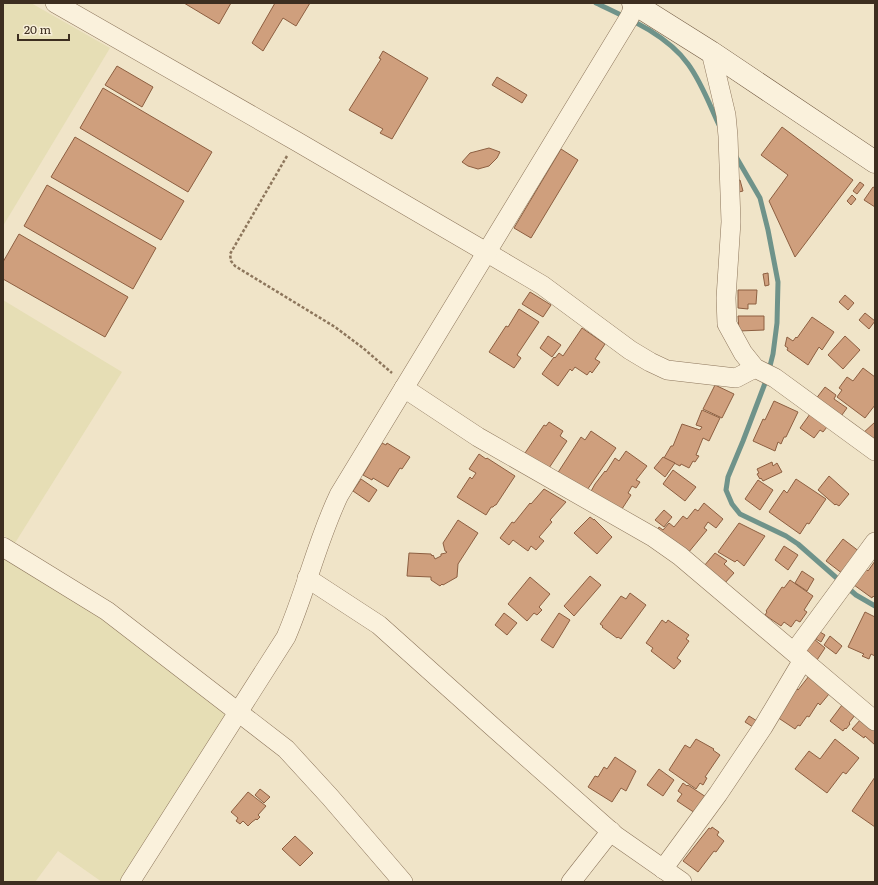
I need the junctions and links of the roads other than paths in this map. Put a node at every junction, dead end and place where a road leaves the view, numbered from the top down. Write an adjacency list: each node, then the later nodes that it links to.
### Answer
1 (55, 3): 5 (street)
2 (632, 10): 3 (street); 5 (street)
3 (711, 52): 4 (street); 6 (street)
4 (875, 162)
5 (486, 252): 6 (street); 7 (street)
6 (764, 372): 8 (street)
7 (405, 386): 11 (street); 12 (street)
8 (875, 451)
9 (875, 542): 12 (street)
10 (3, 547): 13 (street)
11 (308, 578): 13 (street); 15 (street)
12 (798, 656): 14 (street); 16 (street)
13 (238, 712): 17 (street); 18 (street)
14 (875, 721)
15 (611, 831): 16 (street); 19 (street)
16 (663, 870): 20 (street)
17 (130, 882)
18 (403, 882)
19 (571, 882)
20 (682, 882)

